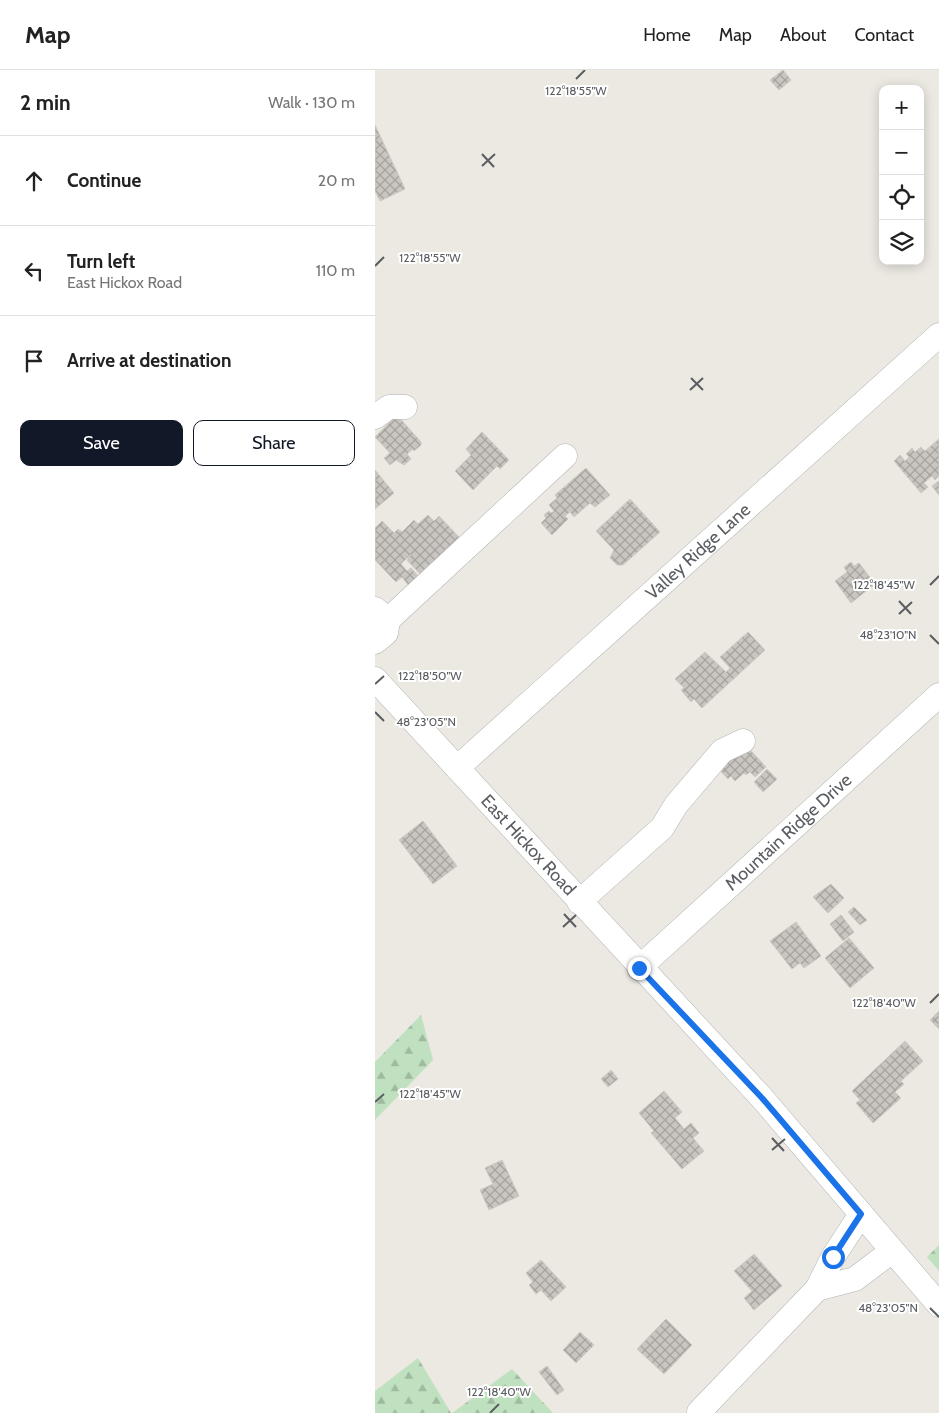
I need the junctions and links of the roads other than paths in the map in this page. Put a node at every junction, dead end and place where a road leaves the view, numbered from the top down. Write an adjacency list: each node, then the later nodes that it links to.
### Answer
1 (939, 336): 10 (street, Valley Ridge Lane)
2 (405, 407): 3 (street)
3 (375, 417)
4 (565, 456): 5 (street)
5 (381, 615): 6 (street)
6 (375, 642)
7 (375, 679): 10 (street, East Hickox Road)
8 (939, 695): 12 (street, Mountain Ridge Drive)
9 (743, 741): 11 (street)
10 (457, 768): 11 (street, East Hickox Road)
11 (579, 902): 12 (street, East Hickox Road)
12 (639, 968): 13 (street, East Hickox Road)
13 (861, 1214): 14 (street, East Hickox Road); 15 (street)
14 (892, 1251): 15 (street); 16 (street, East Hickox Road)
15 (817, 1289): 17 (street)
16 (939, 1305)
17 (699, 1412)

